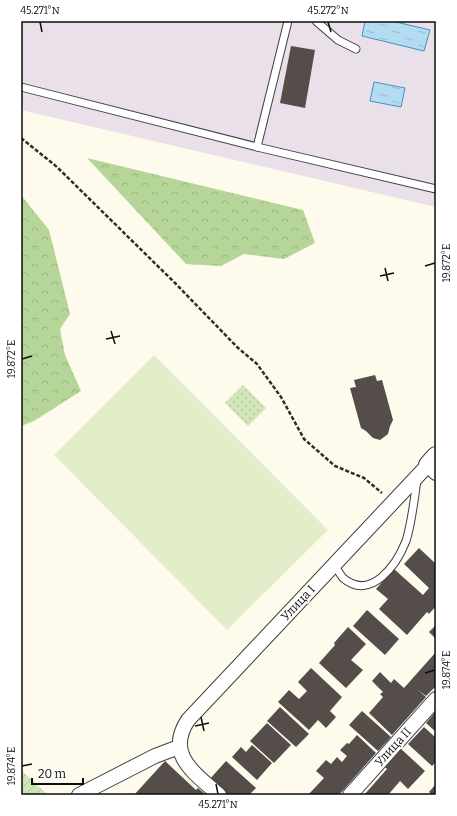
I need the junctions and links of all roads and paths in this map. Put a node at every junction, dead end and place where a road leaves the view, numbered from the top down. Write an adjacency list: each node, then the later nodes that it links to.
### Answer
1 (288, 21): 6 (lane)
2 (316, 21): 3 (lane)
3 (356, 49)
4 (21, 87): 6 (lane)
5 (21, 138): 9 (path)
6 (258, 147): 7 (lane)
7 (436, 189)
8 (429, 468): 9 (street, Улица I); 10 (lane)
9 (393, 502): 10 (street, Улица I)
10 (334, 565): 12 (street, Улица I)
11 (436, 699): 15 (street, Улица II)
12 (179, 747): 13 (street); 14 (street)
13 (79, 795)
14 (219, 795)
15 (350, 795)

